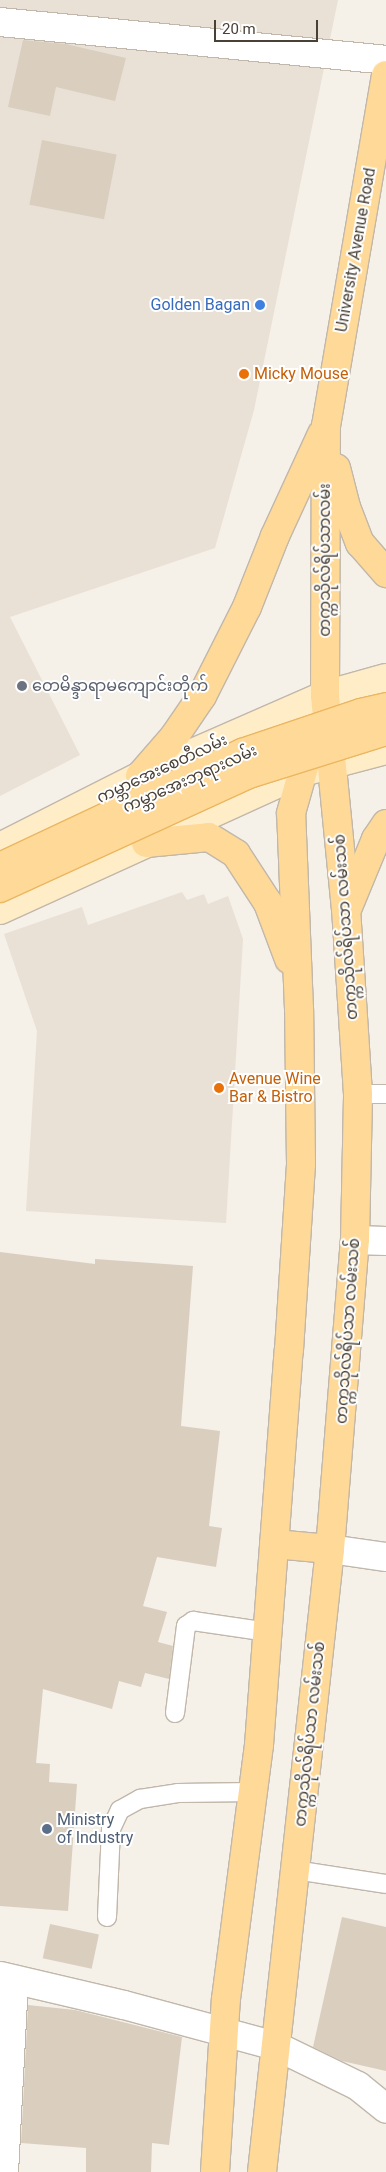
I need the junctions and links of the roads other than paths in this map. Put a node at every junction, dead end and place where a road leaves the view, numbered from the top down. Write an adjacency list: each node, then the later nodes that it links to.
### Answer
1 (0, 22): 2 (street)
2 (386, 60)
3 (386, 75): 4 (main road, University Avenue Road)
4 (326, 426): 5 (main road); 7 (main road, တက္ကသိုလ်ရိပ်သာလမ်း); 13 (main road)
5 (386, 573)
6 (386, 678): 7 (main road)
7 (325, 695): 11 (main road, တက္ကသိုလ်ရိပ်သာ လမ်းသစ်); 12 (main road); 13 (main road, ကမ္ဘာအေးစေတီလမ်း)
8 (386, 707): 17 (main road, ကမ္ဘာအေးဘုရားလမ်း, bridge)
9 (386, 731): 18 (main road, ကမ္ဘာအေးဘုရားလမ်း, bridge)
10 (386, 750): 11 (main road)
11 (332, 763): 12 (main road); 20 (main road, တက္ကသိုလ်ရိပ်သာ လမ်းသစ်)
12 (303, 772): 15 (main road); 21 (main road)
13 (140, 776): 16 (main road, ကမ္ဘာအေးစေတီလမ်း)
14 (386, 824): 20 (main road)
15 (146, 843): 19 (main road); 21 (main road)
16 (0, 846)
17 (0, 867)
18 (0, 888)
19 (0, 910)
20 (346, 910): 22 (main road, တက္ကသိုလ်ရိပ်သာ လမ်းသစ်)
21 (297, 980): 26 (main road)
22 (358, 1094): 23 (lane); 24 (main road, တက္ကသိုလ်ရိပ်သာ လမ်းသစ်)
23 (386, 1094)
24 (355, 1240): 25 (street); 27 (main road, တက္ကသိုလ်ရိပ်သာ လမ်းသစ်)
25 (386, 1241)
26 (274, 1544): 27 (main road); 29 (main road)
27 (330, 1549): 28 (street); 32 (main road, တက္ကသိုလ်ရိပ်သာ လမ်းသစ်)
28 (386, 1557)
29 (268, 1632): 30 (lane); 31 (main road)
30 (175, 1712)
31 (253, 1792): 34 (lane); 36 (main road)
32 (295, 1870): 33 (lane); 37 (main road, တက္ကသိုလ်ရိပ်သာ လမ်းသစ်)
33 (386, 1884)
34 (108, 1917)
35 (7, 1978): 36 (street); 39 (street)
36 (225, 2033): 37 (street); 40 (main road)
37 (276, 2046): 38 (street); 41 (main road, တက္ကသိုလ်ရိပ်သာ လမ်းသစ်)
38 (386, 2109)
39 (4, 2172)
40 (215, 2172)
41 (262, 2172)

